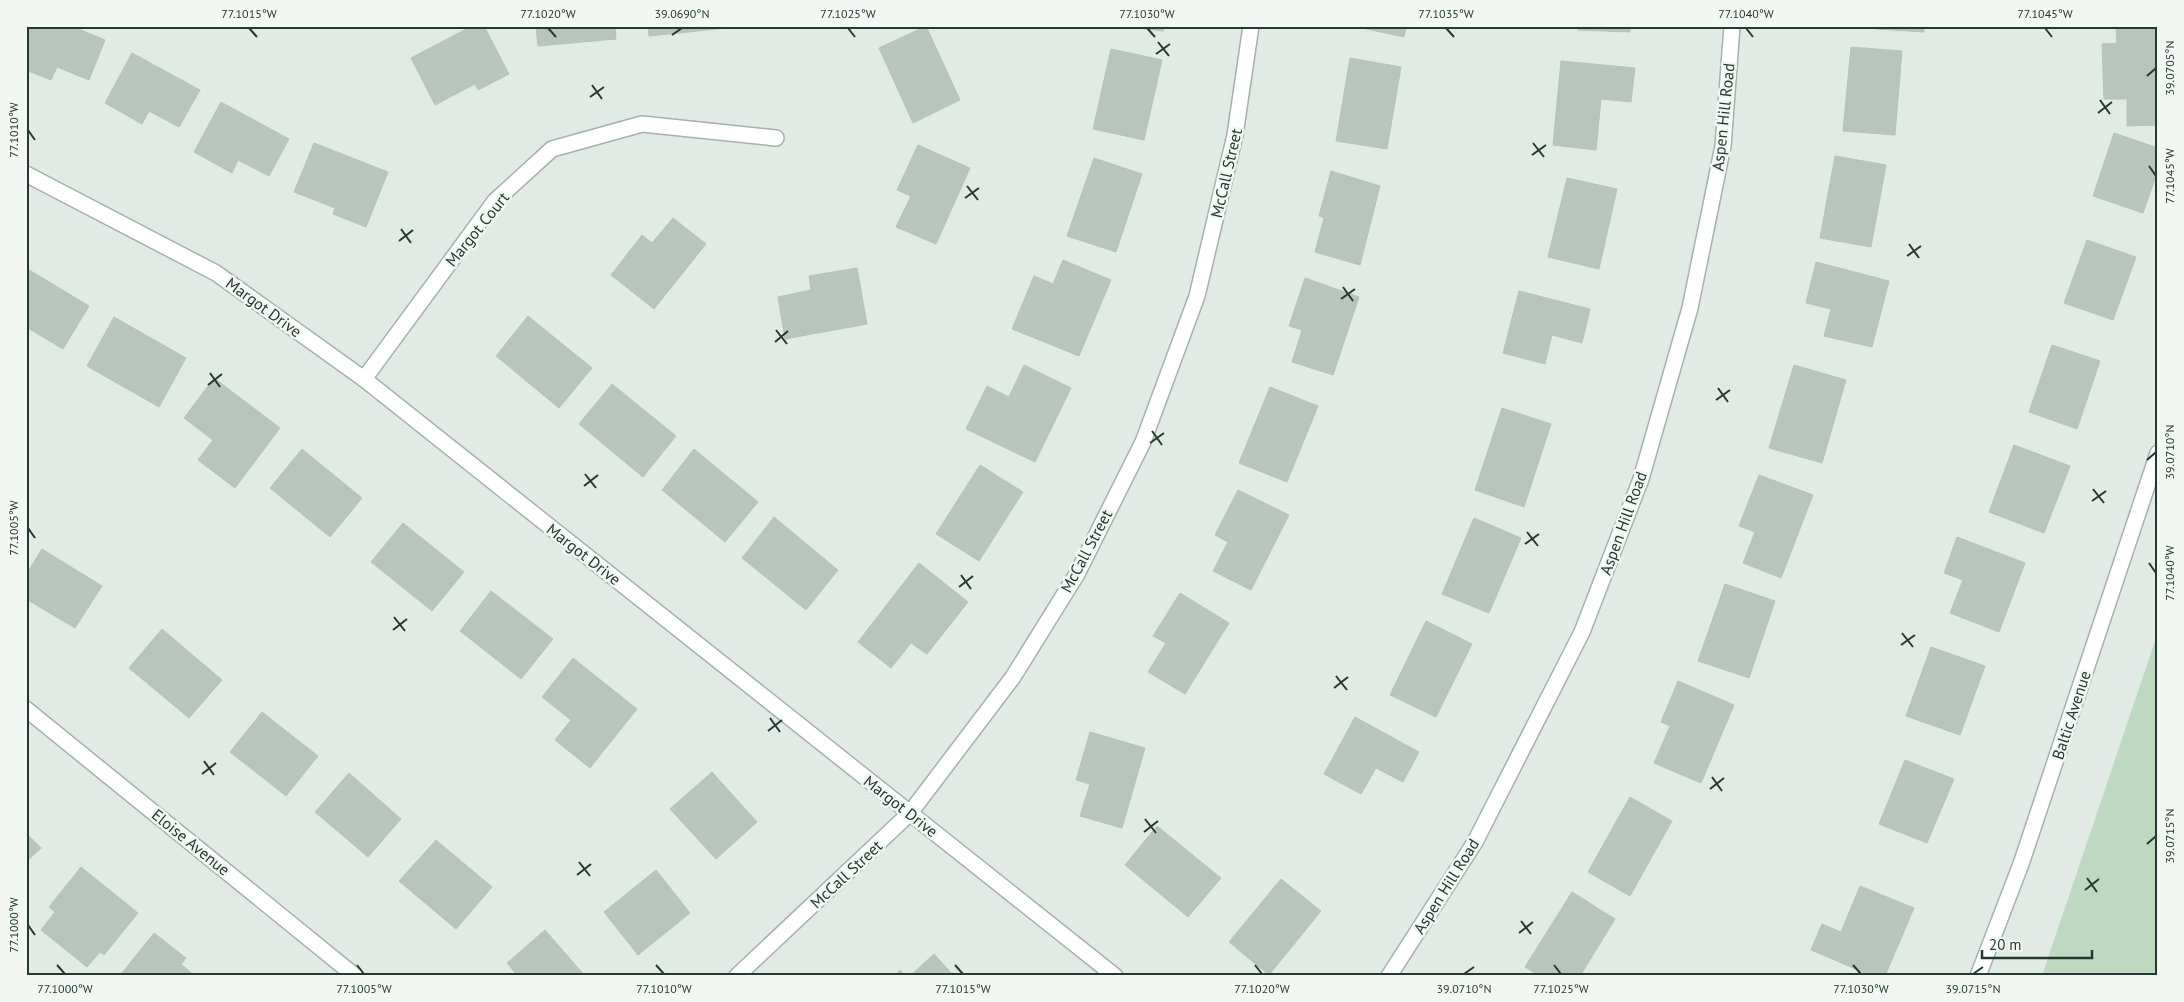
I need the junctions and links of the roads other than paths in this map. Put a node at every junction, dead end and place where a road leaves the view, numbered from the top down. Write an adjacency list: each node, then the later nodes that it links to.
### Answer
1 (1251, 26): 8 (street, McCall Street)
2 (1732, 26): 12 (street, Aspen Hill Road)
3 (776, 138): 5 (street, Margot Court)
4 (26, 174): 5 (street, Margot Drive)
5 (364, 379): 8 (street, Margot Drive)
6 (2158, 453): 13 (street, Baltic Avenue)
7 (26, 709): 9 (street, Eloise Avenue)
8 (910, 813): 10 (street, McCall Street); 11 (street, Margot Drive)
9 (355, 976)
10 (737, 976)
11 (1115, 976)
12 (1389, 976)
13 (1978, 976)

